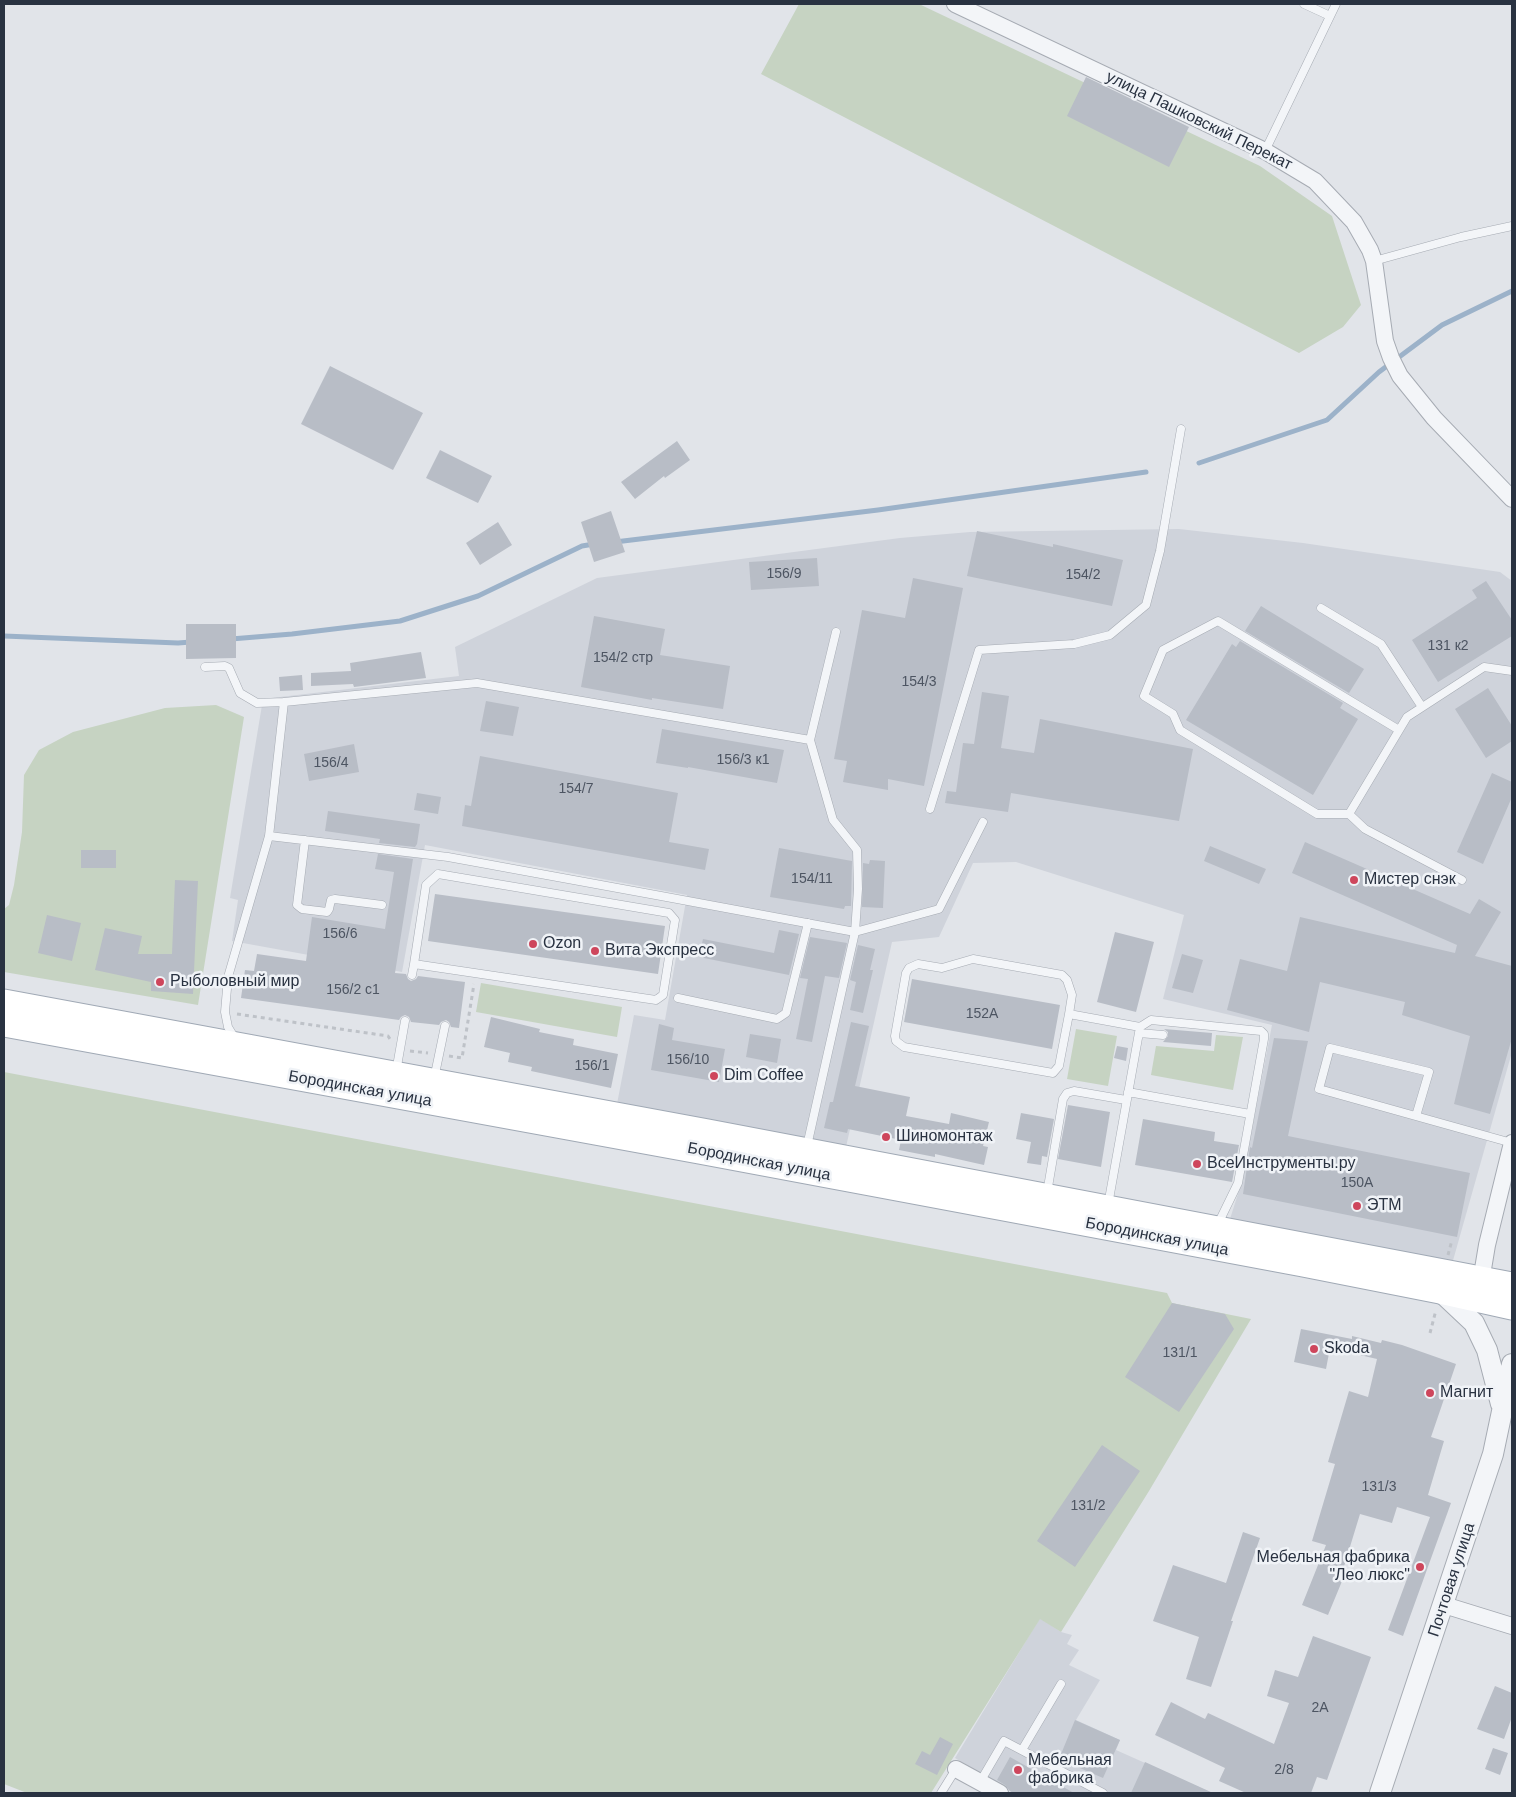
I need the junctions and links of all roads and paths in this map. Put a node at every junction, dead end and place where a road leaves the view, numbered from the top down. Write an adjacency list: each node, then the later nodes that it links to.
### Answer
1 (955, 4): 5 (street, улица Пашковский Перекат)
2 (1304, 4): 4 (lane)
3 (1336, 4): 4 (lane)
4 (1330, 16): 5 (lane)
5 (1265, 151): 7 (street, улица Пашковский Перекат)
6 (1512, 226): 7 (lane)
7 (1374, 261): 9 (street, улица Пашковский Перекат)
8 (1181, 430): 18 (lane)
9 (1512, 499)
10 (1321, 608): 15 (lane)
11 (836, 632): 17 (lane)
12 (205, 667): 14 (lane)
13 (1512, 671): 15 (lane)
14 (284, 702): 17 (lane); 21 (lane)
15 (1422, 707): 16 (lane)
16 (1399, 730): 19 (lane); 19 (lane)
17 (810, 740): 26 (lane)
18 (930, 809)
19 (1349, 814): 23 (lane)
20 (984, 822): 26 (lane)
21 (269, 836): 22 (lane); 32 (lane)
22 (306, 840): 24 (lane); 25 (lane)
23 (1462, 880)
24 (382, 905)
25 (808, 923): 26 (lane); 30 (lane)
26 (855, 932): 48 (lane)
27 (414, 964): 28 (lane); 28 (lane); 29 (lane)
28 (476, 973): 41 (path)
29 (412, 975)
30 (678, 998)
31 (4, 1002): 39 (main road, Бородинская улица)
32 (225, 1012): 39 (lane); 40 (path)
33 (1068, 1014): 33 (lane); 37 (lane)
34 (405, 1021): 40 (lane)
35 (4, 1024): 54 (main road, Бородинская улица)
36 (445, 1026): 41 (lane)
37 (1139, 1030): 38 (lane); 44 (lane); 45 (lane)
38 (1163, 1035)
39 (238, 1045): 42 (main road, Бородинская улица)
40 (400, 1049): 41 (path); 42 (lane)
41 (439, 1055): 43 (lane)
42 (396, 1074): 43 (main road, Бородинская улица)
43 (434, 1081): 48 (main road, Бородинская улица)
44 (1127, 1096): 45 (lane); 49 (lane); 50 (lane)
45 (1250, 1114): 51 (lane)
46 (1416, 1116): 46 (lane); 47 (lane)
47 (1512, 1143): 53 (street)
48 (806, 1151): 49 (main road, Бородинская улица)
49 (1046, 1196): 50 (main road, Бородинская улица)
50 (1107, 1208): 51 (main road, Бородинская улица)
51 (1216, 1228): 53 (main road, Бородинская улица)
52 (1512, 1285): 53 (main road, Бородинская улица)
53 (1480, 1289): 54 (main road, Бородинская улица); 55 (main road, Бородинская улица)
54 (1440, 1291): 57 (street)
55 (1512, 1307)
56 (1512, 1364): 57 (street, Почтовая улица)
57 (1507, 1410): 58 (street, Почтовая улица)
58 (1444, 1605): 59 (street); 67 (street, Почтовая улица)
59 (1512, 1626)
60 (1061, 1684): 61 (lane)
61 (1022, 1750): 63 (lane); 66 (lane)
62 (956, 1769): 63 (street); 64 (lane)
63 (980, 1782): 65 (street)
64 (941, 1793)
65 (1000, 1793)
66 (1103, 1793)
67 (1380, 1793)

